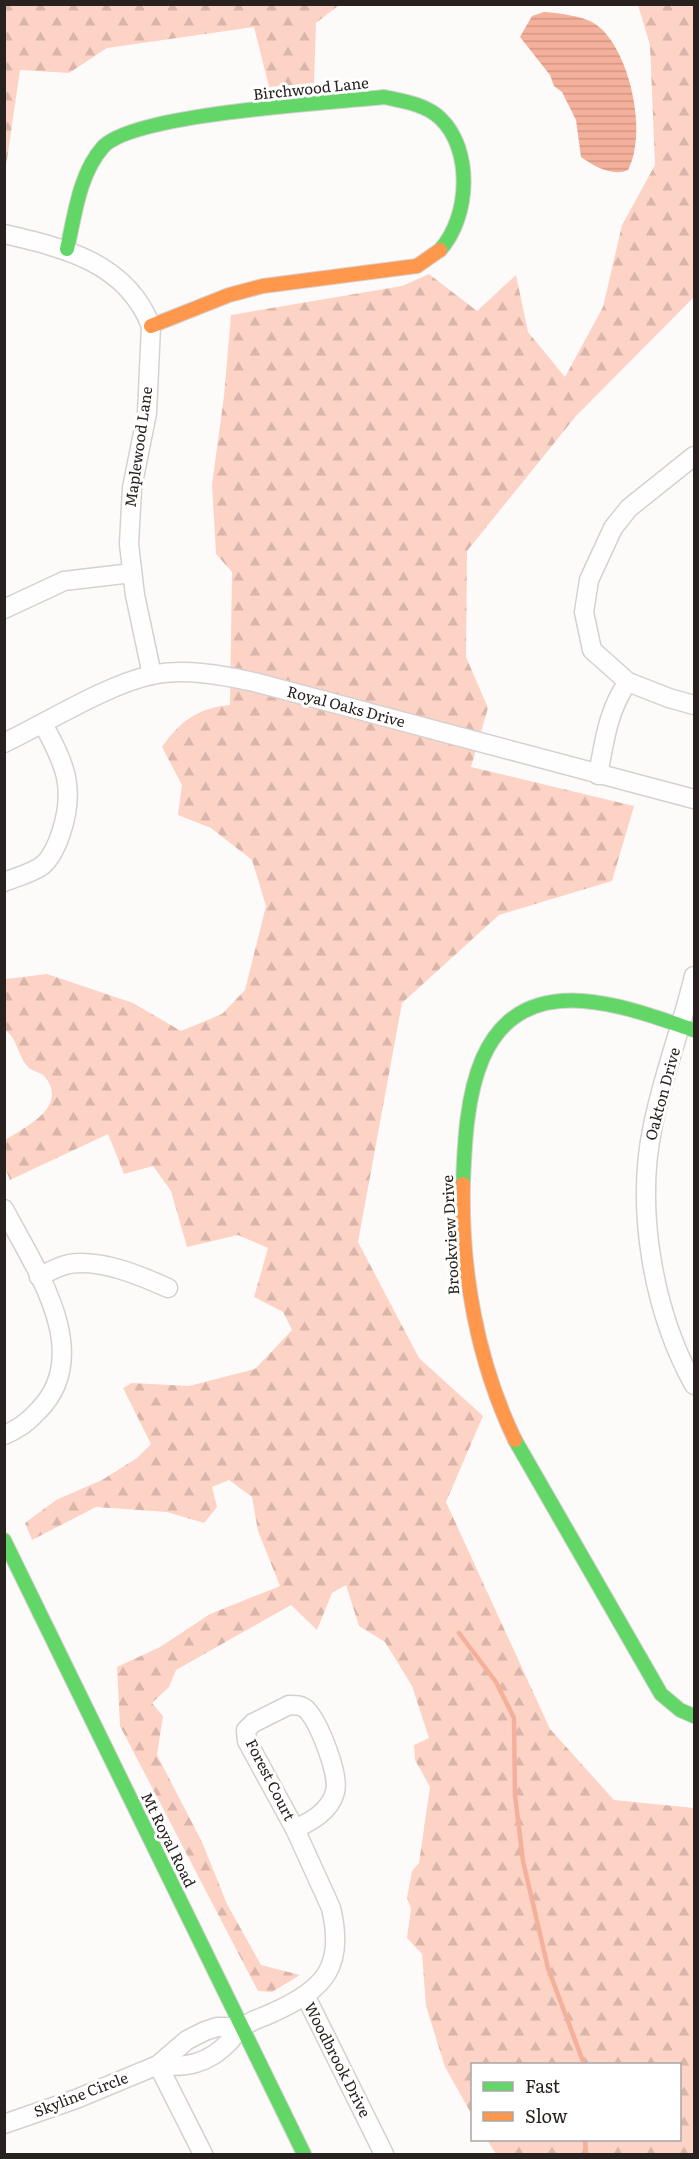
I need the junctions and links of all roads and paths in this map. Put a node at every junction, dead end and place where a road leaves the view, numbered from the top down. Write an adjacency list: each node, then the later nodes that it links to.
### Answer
1 (4, 234): 2 (street)
2 (67, 249): 3 (street); 3 (street, Birchwood Lane)
3 (151, 326): 5 (street, Maplewood Lane)
4 (694, 456): 8 (street)
5 (132, 573): 6 (street); 7 (street, Maplewood Lane)
6 (4, 609)
7 (152, 675): 10 (street, Royal Oaks Drive); 12 (street, Royal Oaks Drive)
8 (628, 682): 9 (street); 12 (street)
9 (694, 705)
10 (43, 724): 11 (street, Royal Oaks Drive); 14 (street)
11 (4, 743)
12 (598, 775): 13 (street, Royal Oaks Drive)
13 (694, 799)
14 (4, 882)
15 (694, 976): 16 (street, Oakton Drive)
16 (688, 1028): 20 (street, Oakton Drive); 23 (street, Brookview Drive)
17 (4, 1209): 18 (street)
18 (39, 1277): 19 (street); 21 (street)
19 (168, 1288)
20 (694, 1385)
21 (4, 1435)
22 (4, 1540): 26 (street, Mt Royal Road)
23 (694, 1716)
24 (295, 1829): 24 (street, Forest Court); 25 (street, Forest Court)
25 (306, 1997): 26 (street, Woodbrook Drive); 31 (street, Woodbrook Drive)
26 (241, 2027): 27 (street, Skyline Circle); 27 (street, Skyline Circle); 30 (street, Mt Royal Road)
27 (158, 2065): 28 (street, Skyline Circle); 29 (street)
28 (4, 2124)
29 (203, 2154)
30 (304, 2154)
31 (384, 2154)

